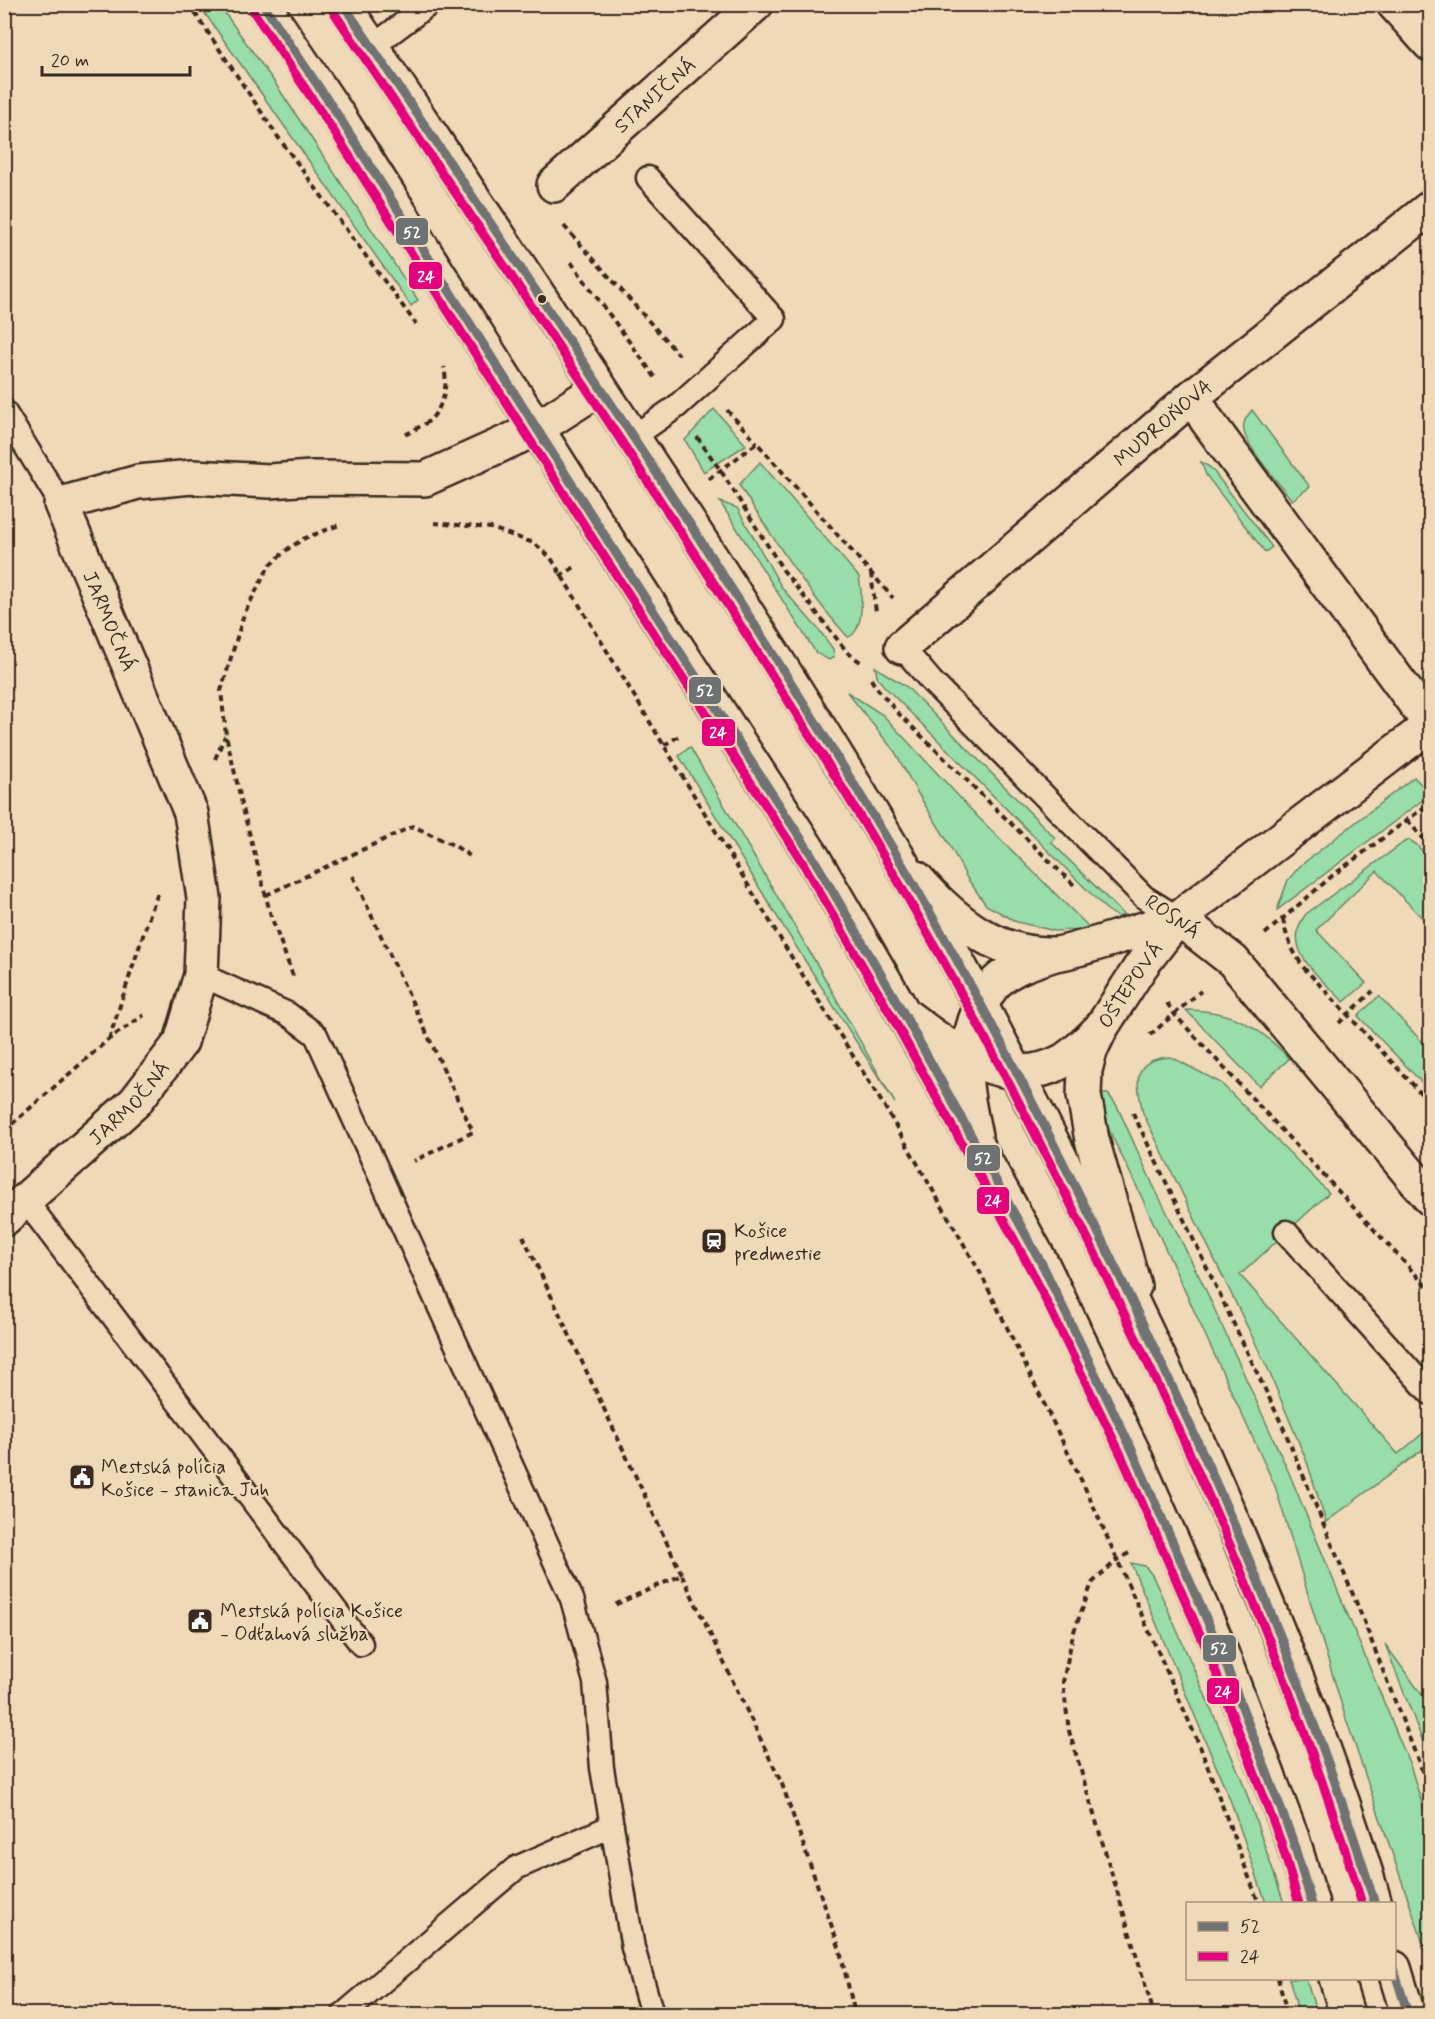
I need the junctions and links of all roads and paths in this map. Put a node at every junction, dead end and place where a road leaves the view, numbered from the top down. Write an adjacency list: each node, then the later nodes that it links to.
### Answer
1 (189, 4): 14 (path)
2 (263, 4): 21 (street)
3 (343, 4): 8 (street)
4 (429, 4): 8 (lane)
5 (756, 4): 10 (street, STANIČNÁ)
6 (1394, 4): 7 (street)
7 (1431, 44)
8 (372, 47): 17 (street)
9 (648, 178): 16 (lane)
10 (554, 185)
11 (1431, 208): 18 (street, MUDROŇOVA)
12 (561, 223): 16 (path)
13 (567, 258): 19 (path)
14 (423, 333)
15 (443, 361): 25 (path)
16 (703, 382): 19 (lane); 23 (path)
17 (600, 388): 21 (street); 22 (street)
18 (1193, 396): 33 (street, MUDROŇOVA); 35 (street)
19 (676, 406): 22 (lane); 24 (path)
20 (4, 411): 27 (lane)
21 (536, 429): 25 (street); 31 (street)
22 (633, 437): 26 (street)
23 (757, 443): 24 (path); 33 (path)
24 (721, 471): 26 (path); 34 (path)
25 (425, 479): 27 (street); 29 (path)
26 (676, 501): 41 (street)
27 (61, 504): 50 (street, JARMOČNÁ)
28 (426, 523): 29 (path)
29 (449, 523): 32 (path)
30 (349, 524): 45 (path)
31 (610, 544): 32 (path); 54 (street)
32 (560, 576): 37 (path)
33 (912, 638): 46 (lane, ROSNÁ)
34 (863, 664)
35 (1431, 725): 46 (street, OŠTEPOVÁ)
36 (679, 736): 37 (path)
37 (664, 745): 76 (path)
38 (1431, 803): 39 (path)
39 (1407, 820): 40 (path); 47 (path)
40 (1431, 846)
41 (898, 857): 48 (street); 52 (street)
42 (473, 858): 45 (path)
43 (353, 876): 67 (path)
44 (162, 883): 60 (path)
45 (266, 895): 58 (path)
46 (1178, 918): 48 (street); 49 (street, ROSNÁ); 57 (street, OŠTEPOVÁ)
47 (1283, 919): 49 (path); 56 (path)
48 (1054, 954): 52 (street)
49 (1233, 962): 55 (path); 68 (street, ROSNÁ)
50 (201, 975): 58 (lane); 69 (street, JARMOČNÁ)
51 (1373, 991): 56 (path)
52 (980, 1006): 61 (street); 62 (street)
53 (146, 1013): 60 (path)
54 (904, 1014): 61 (street); 66 (street)
55 (1175, 1015): 59 (path); 72 (path)
56 (1347, 1015): 63 (path)
57 (1101, 1028): 62 (street); 73 (street, OŠTEPOVÁ)
58 (316, 1035): 67 (lane)
59 (1148, 1036)
60 (109, 1039): 65 (path)
61 (965, 1054): 62 (street); 66 (street)
62 (1016, 1073): 73 (street)
63 (1431, 1103)
64 (1129, 1104): 80 (path)
65 (4, 1131)
66 (977, 1146): 75 (street)
67 (381, 1177): 78 (lane)
68 (1431, 1198)
69 (15, 1210): 79 (lane)
70 (1286, 1232): 74 (lane)
71 (523, 1236): 77 (path)
72 (1431, 1290)
73 (1146, 1329): 84 (street)
74 (1431, 1393)
75 (1168, 1532): 76 (path); 83 (street)
76 (1117, 1560): 82 (path); 91 (path)
77 (682, 1575): 78 (path); 90 (path)
78 (578, 1621): 81 (lane)
79 (361, 1644)
80 (1431, 1791)
81 (612, 1826): 88 (lane); 89 (lane)
82 (1258, 1902)
83 (1311, 1902)
84 (1374, 1902)
85 (1396, 1972): 94 (street)
86 (1278, 1980): 92 (path)
87 (1337, 1980): 93 (street)
88 (344, 2014)
89 (652, 2014)
90 (855, 2014)
91 (1154, 2014)
92 (1287, 2014)
93 (1347, 2014)
94 (1408, 2014)

